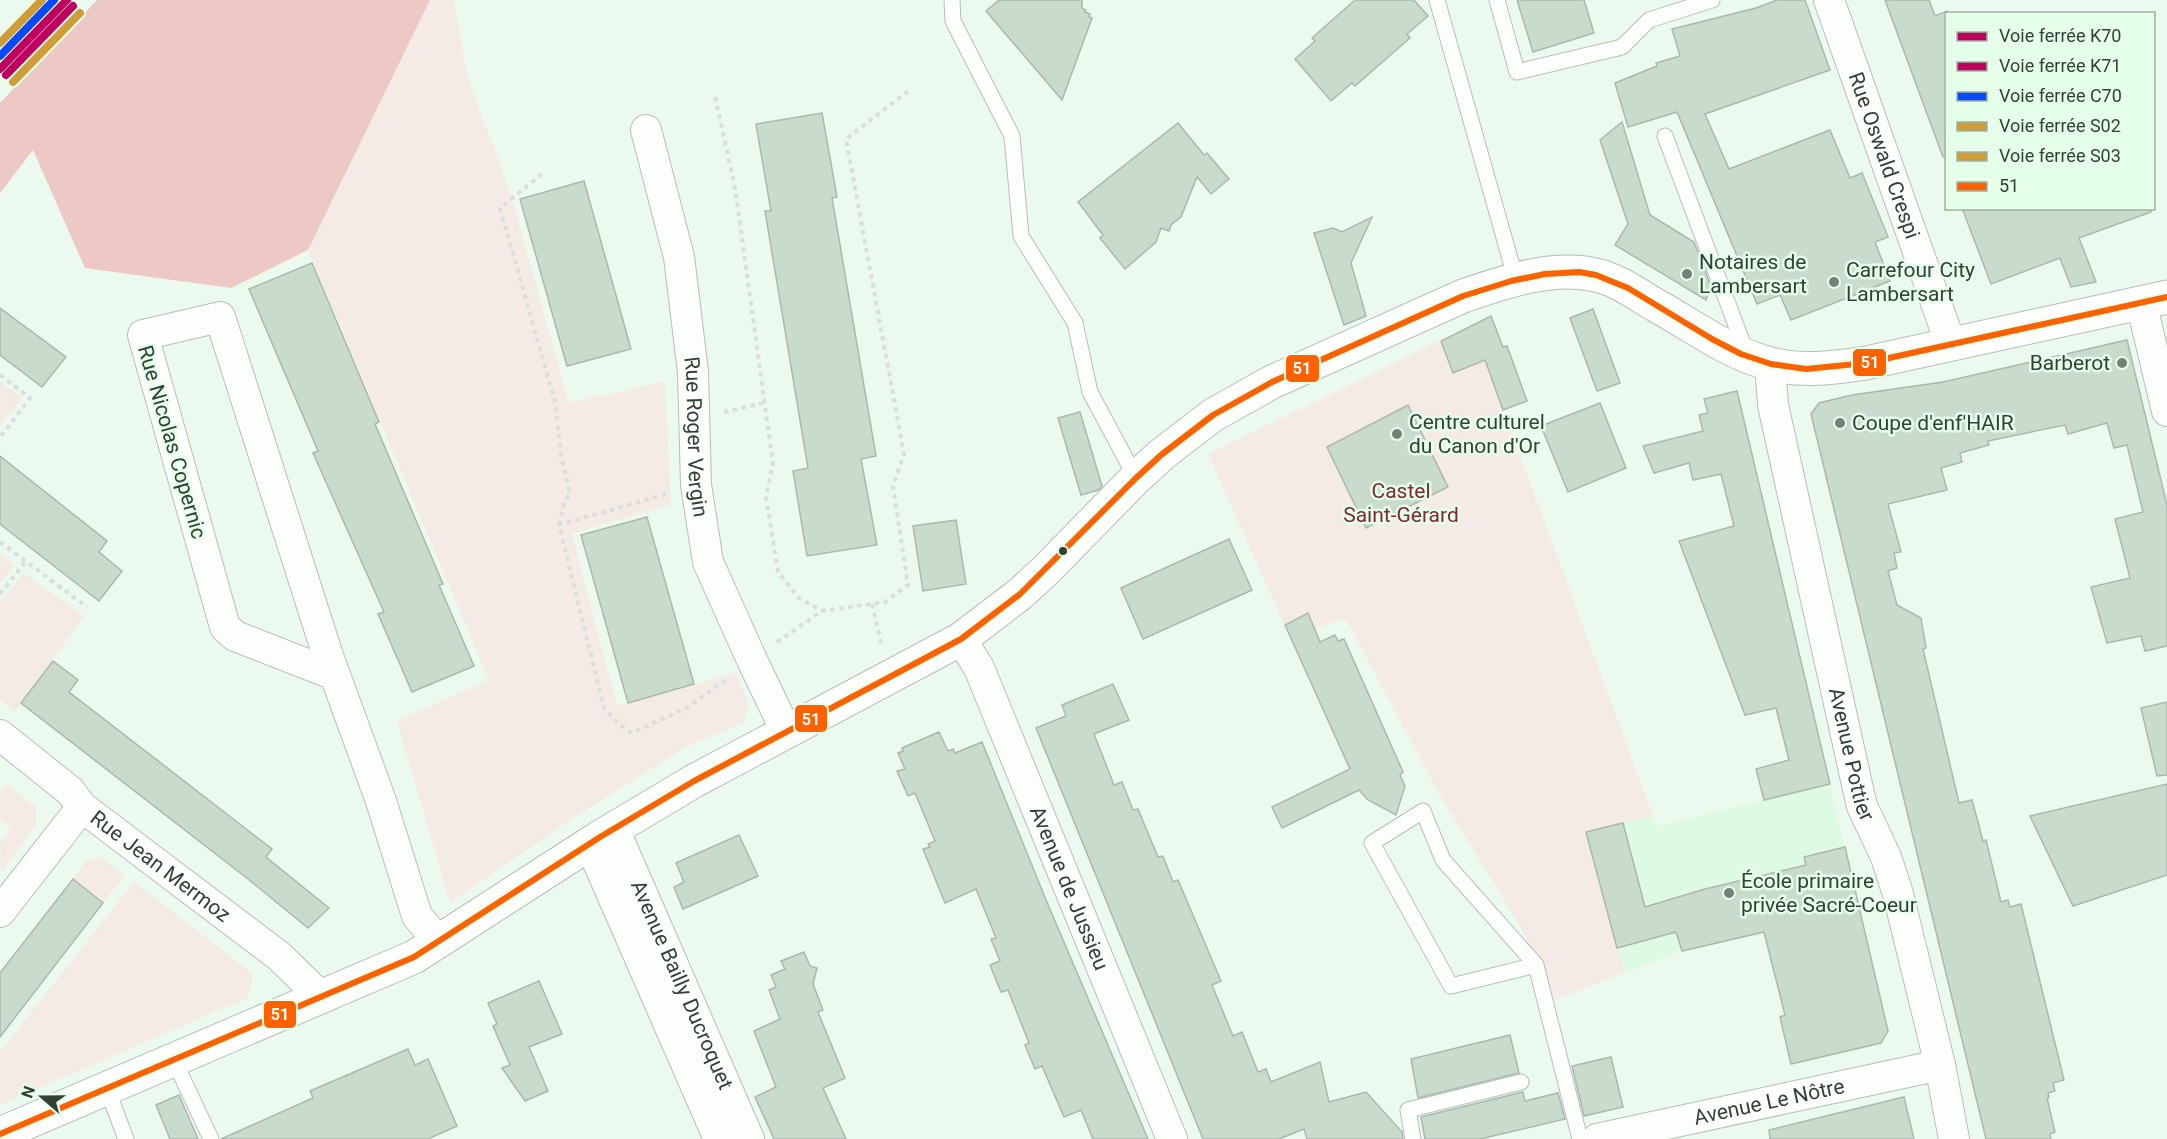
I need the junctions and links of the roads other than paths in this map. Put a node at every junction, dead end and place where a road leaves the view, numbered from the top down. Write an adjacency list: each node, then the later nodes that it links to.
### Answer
1 (952, 0): 13 (lane)
2 (1437, 0): 8 (lane)
3 (1497, 0): 4 (lane)
4 (1712, 0)
5 (1829, 0): 10 (street, Rue Oswald Crespi)
6 (646, 130): 16 (street, Rue Roger Vergin)
7 (1665, 136): 11 (lane)
8 (1516, 280): 11 (street); 13 (street)
9 (2154, 299): 10 (street); 12 (street)
10 (1951, 345): 11 (street)
11 (1759, 360): 25 (street, Avenue Pottier)
12 (2167, 411)
13 (1136, 478): 14 (street)
14 (961, 639): 16 (street); 33 (street, Avenue de Jussieu)
15 (335, 675): 15 (street, Rue Nicolas Copernic); 21 (street, Rue Nicolas Copernic)
16 (786, 731): 19 (street)
17 (0, 735): 18 (street, Rue Jean Mermoz)
18 (82, 807): 20 (street); 23 (street, Rue Jean Mermoz)
19 (602, 837): 21 (street); 31 (street, Avenue Bailly Ducroquet); 32 (street, Avenue Bailly Ducroquet)
20 (0, 912)
21 (439, 942): 23 (street)
22 (1536, 965): 22 (lane); 35 (lane)
23 (321, 998): 24 (street)
24 (174, 1060): 27 (street); 30 (lane)
25 (1940, 1065): 36 (street, Avenue Le Nôtre); 37 (street, Avenue Pottier)
26 (1521, 1082): 34 (lane)
27 (107, 1089): 28 (street); 29 (lane)
28 (0, 1134)
29 (126, 1139)
30 (211, 1139)
31 (718, 1139)
32 (749, 1139)
33 (1172, 1139)
34 (1413, 1139)
35 (1580, 1139)
36 (1597, 1139)
37 (1954, 1139)

